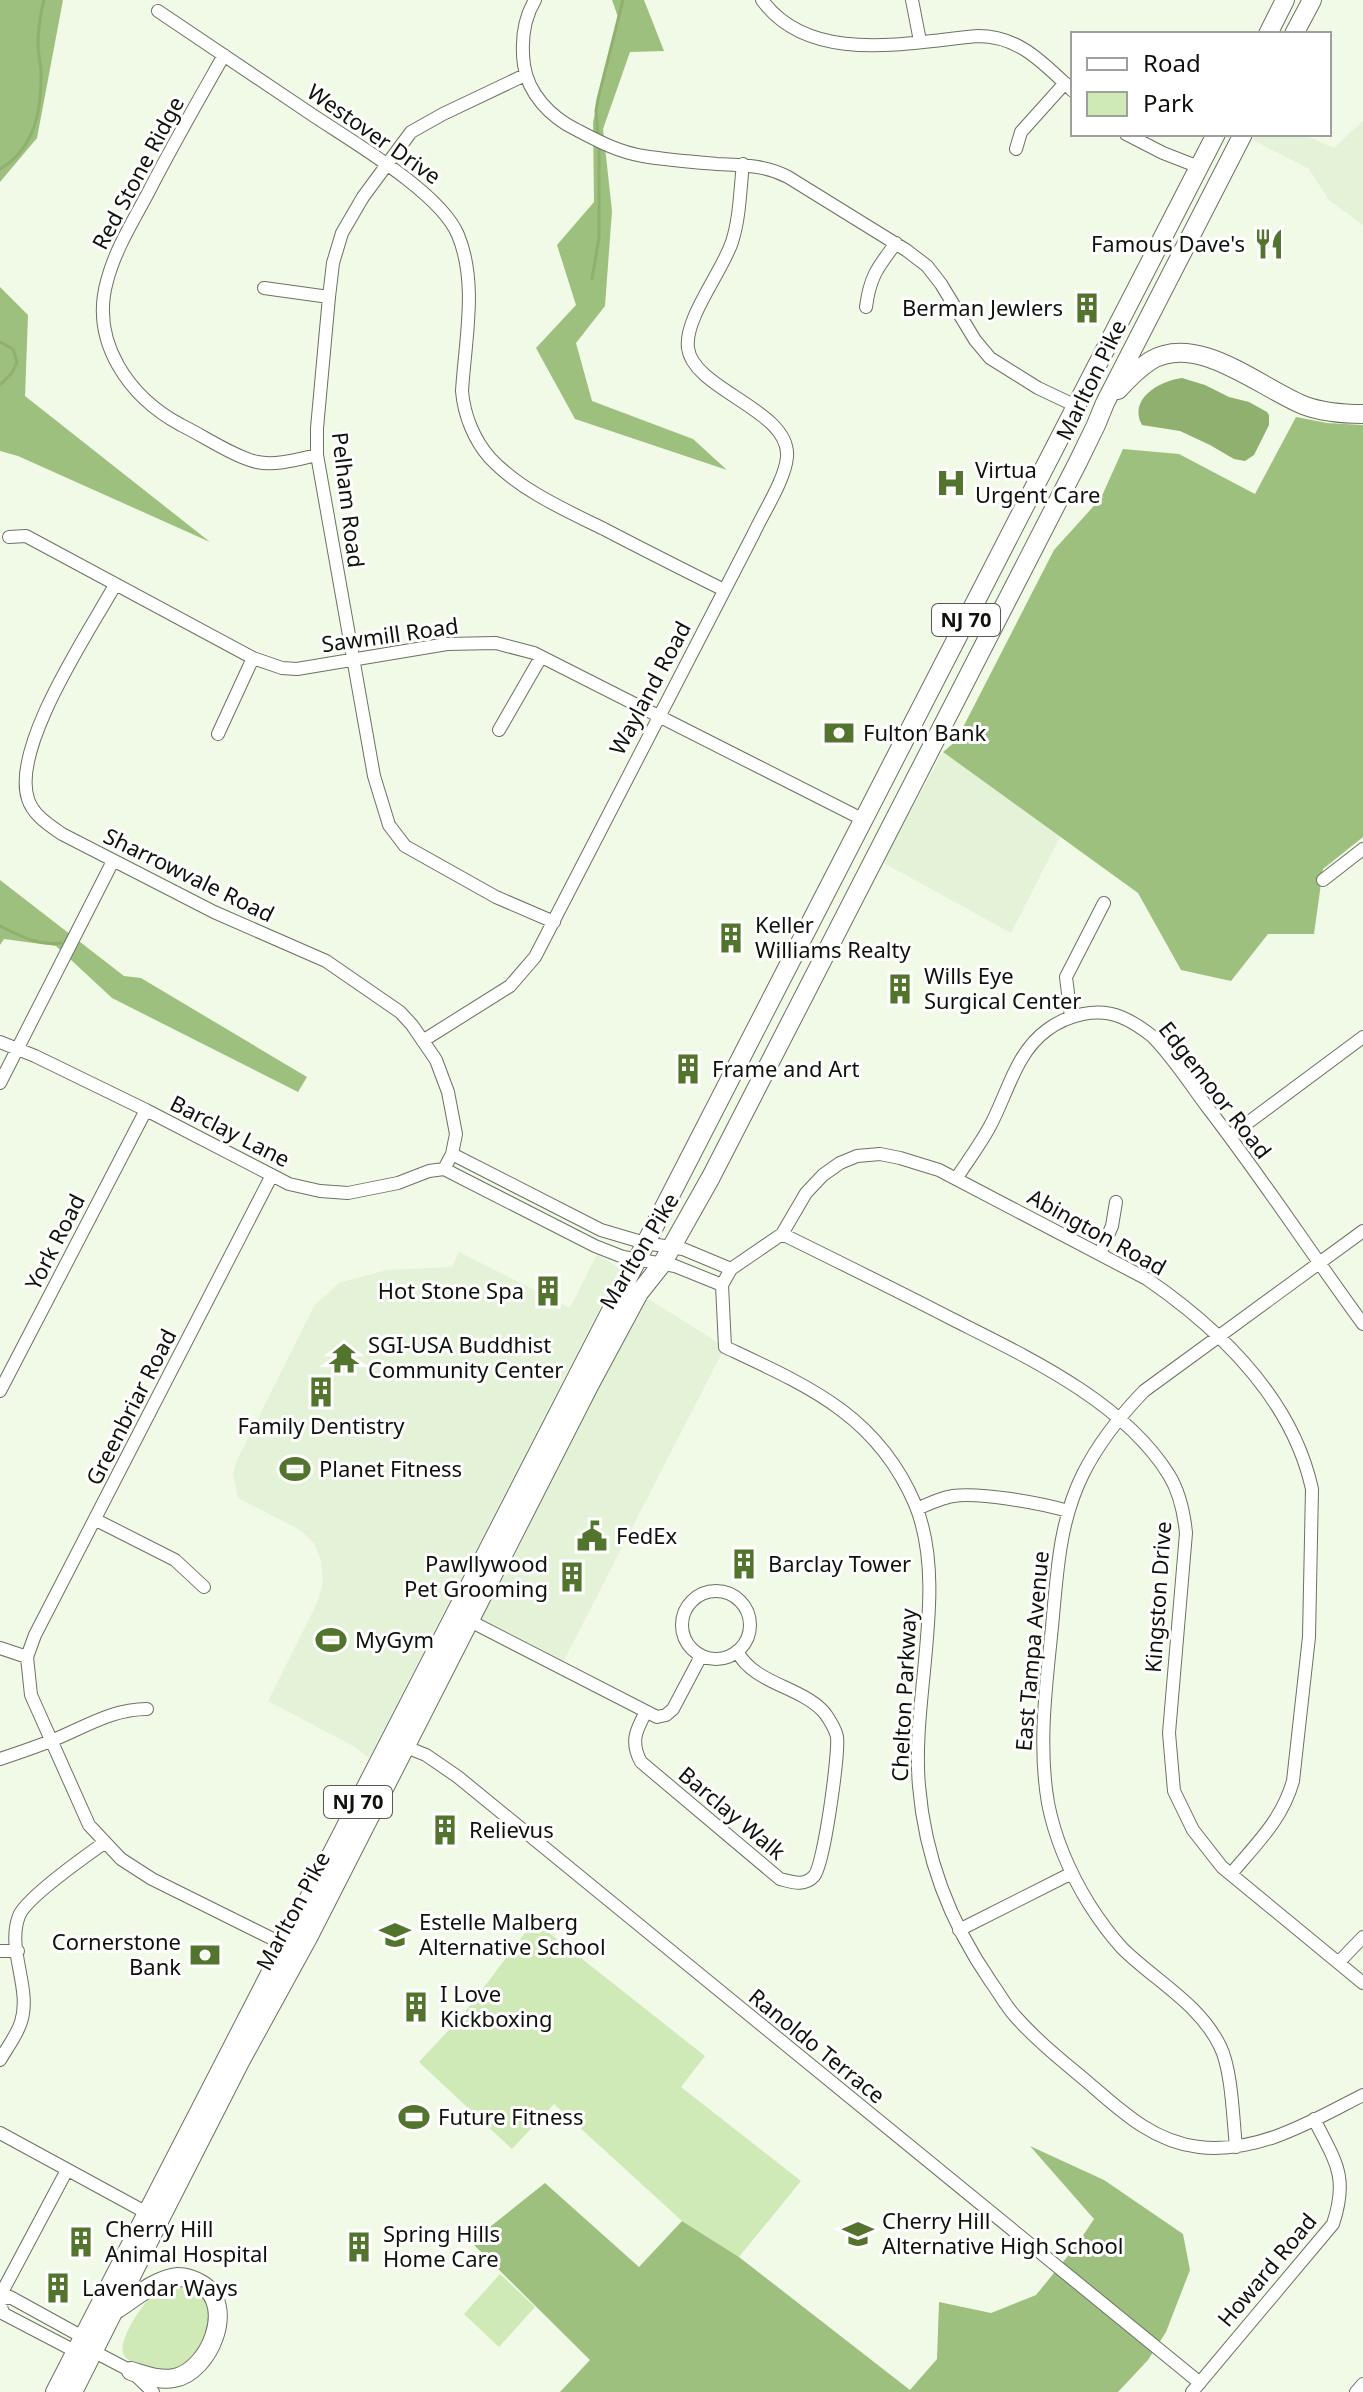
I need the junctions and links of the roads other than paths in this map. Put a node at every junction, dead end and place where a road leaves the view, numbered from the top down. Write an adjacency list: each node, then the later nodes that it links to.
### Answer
1 (535, 0): 11 (street)
2 (762, 0): 9 (street)
3 (912, 0): 9 (street)
4 (1312, 0): 8 (highway)
5 (1285, 1): 7 (highway)
6 (158, 11): 10 (street, Westover Drive)
7 (1269, 32)
8 (1295, 32)
9 (920, 41): 12 (street)
10 (224, 55): 18 (street, Westover Drive); 27 (street, Red Stone Ridge)
11 (525, 75): 17 (street); 18 (street, Pelham Road)
12 (1069, 87): 16 (street)
13 (1130, 136): 19 (street)
14 (1215, 136): 19 (highway, Marlton Pike / NJ 70)
15 (1242, 136): 24 (highway, Marlton Pike / NJ 70)
16 (1016, 149)
17 (743, 164): 20 (street); 30 (street, Wayland Road)
18 (387, 165): 22 (street, Pelham Road); 30 (street, Westover Drive)
19 (1199, 167): 25 (highway, Marlton Pike / NJ 70)
20 (896, 243): 23 (street); 25 (street)
21 (264, 288): 22 (street)
22 (329, 297): 27 (street, Pelham Road)
23 (866, 307)
24 (1105, 403): 26 (highway); 57 (highway, Marlton Pike / NJ 70)
25 (1076, 406): 37 (highway, Marlton Pike / NJ 70)
26 (1363, 414)
27 (317, 455): 33 (street, Pelham Road)
28 (9, 537): 29 (street, Sawmill Road)
29 (115, 585): 32 (street, Sawmill Road); 39 (street, Sharrowvale Road)
30 (724, 590): 34 (street, Wayland Road)
31 (541, 657): 33 (street, Sawmill Road); 34 (street, Sawmill Road); 35 (street)
32 (253, 658): 33 (street, Sawmill Road); 36 (street)
33 (352, 660): 42 (street, Pelham Road)
34 (659, 715): 37 (street, Sawmill Road); 42 (street, Wayland Road)
35 (499, 730)
36 (218, 734)
37 (864, 820): 57 (highway, Marlton Pike / NJ 70)
38 (1363, 849): 40 (street)
39 (113, 861): 45 (street, Sharrowvale Road); 47 (street)
40 (1323, 880)
41 (1104, 903): 43 (street)
42 (554, 922): 45 (street, Wayland Road)
43 (1071, 1017): 50 (street, Edgemoor Road); 53 (street, Edgemoor Road)
44 (1363, 1037): 50 (street)
45 (424, 1040): 51 (street, Sharrowvale Road)
46 (0, 1042): 47 (street, Barclay Lane)
47 (17, 1049): 48 (street); 49 (street, Barclay Lane)
48 (0, 1083)
49 (146, 1110): 52 (street, Barclay Lane); 63 (street, York Road)
50 (1230, 1136): 59 (street, Edgemoor Road)
51 (448, 1161): 52 (street, Barclay Lane); 57 (street); 57 (street)
52 (272, 1175): 67 (street, Greenbriar Road)
53 (956, 1179): 56 (street, Abington Road); 58 (street, Abington Road)
54 (1116, 1202): 58 (street)
55 (1363, 1231): 59 (street, East Tampa Avenue)
56 (782, 1234): 60 (street); 64 (street, Kingston Drive)
57 (654, 1254): 60 (street); 60 (street); 69 (highway, Marlton Pike / NJ 70); 79 (highway, Marlton Pike / NJ 70)
58 (1100, 1254): 62 (street, Abington Road)
59 (1319, 1264): 61 (street, Edgemoor Road); 62 (street, East Tampa Avenue)
60 (726, 1277): 65 (street, Chelton Parkway)
61 (1363, 1324)
62 (1219, 1336): 64 (street, East Tampa Avenue); 82 (street, Abington Road)
63 (0, 1391)
64 (1117, 1419): 66 (street, East Tampa Avenue); 82 (street, Kingston Drive)
65 (917, 1509): 66 (street); 83 (street, Chelton Parkway)
66 (1068, 1511): 81 (street, East Tampa Avenue)
67 (96, 1520): 68 (street); 73 (street, Greenbriar Road)
68 (204, 1587)
69 (470, 1621): 75 (street); 77 (highway, Marlton Pike / NJ 70)
70 (0, 1648): 73 (street)
71 (737, 1651): 72 (street); 72 (street); 75 (street, Barclay Walk)
72 (701, 1656): 75 (street)
73 (27, 1657): 76 (street)
74 (147, 1709): 76 (street)
75 (646, 1712)
76 (50, 1741): 78 (street); 80 (street)
77 (406, 1747): 84 (highway, Marlton Pike / NJ 70); 103 (street, Ranoldo Terrace)
78 (0, 1759)
79 (377, 1765): 84 (highway); 86 (highway, Marlton Pike / NJ 70)
80 (104, 1843): 86 (street); 88 (street)
81 (1072, 1873): 83 (street); 95 (street, East Tampa Avenue)
82 (1231, 1874): 89 (street, Kingston Drive)
83 (959, 1930): 95 (street, Chelton Parkway)
84 (309, 1936): 99 (highway, Marlton Pike / NJ 70)
85 (1363, 1937): 89 (street)
86 (285, 1945): 97 (highway, Marlton Pike / NJ 70)
87 (0, 1951): 88 (street)
88 (18, 1951): 91 (street)
89 (1339, 1962): 90 (street, Kingston Drive)
90 (1363, 1983)
91 (0, 2060)
92 (1363, 2095): 93 (street, Chelton Parkway)
93 (1314, 2119): 95 (street, Chelton Parkway); 103 (street, Howard Road)
94 (0, 2133): 96 (street)
95 (1236, 2147)
96 (67, 2170): 97 (street); 98 (street)
97 (147, 2213): 100 (highway, Marlton Pike / NJ 70)
98 (0, 2300): 100 (street)
99 (114, 2310): 100 (highway, Marlton Pike / NJ 70); 101 (highway)
100 (87, 2348): 101 (street); 104 (highway, Marlton Pike / NJ 70); 105 (highway, Marlton Pike / NJ 70)
101 (131, 2371): 106 (street)
102 (1363, 2384): 107 (street)
103 (1196, 2388)
104 (55, 2392)
105 (73, 2392)
106 (153, 2392)
107 (1356, 2392)

